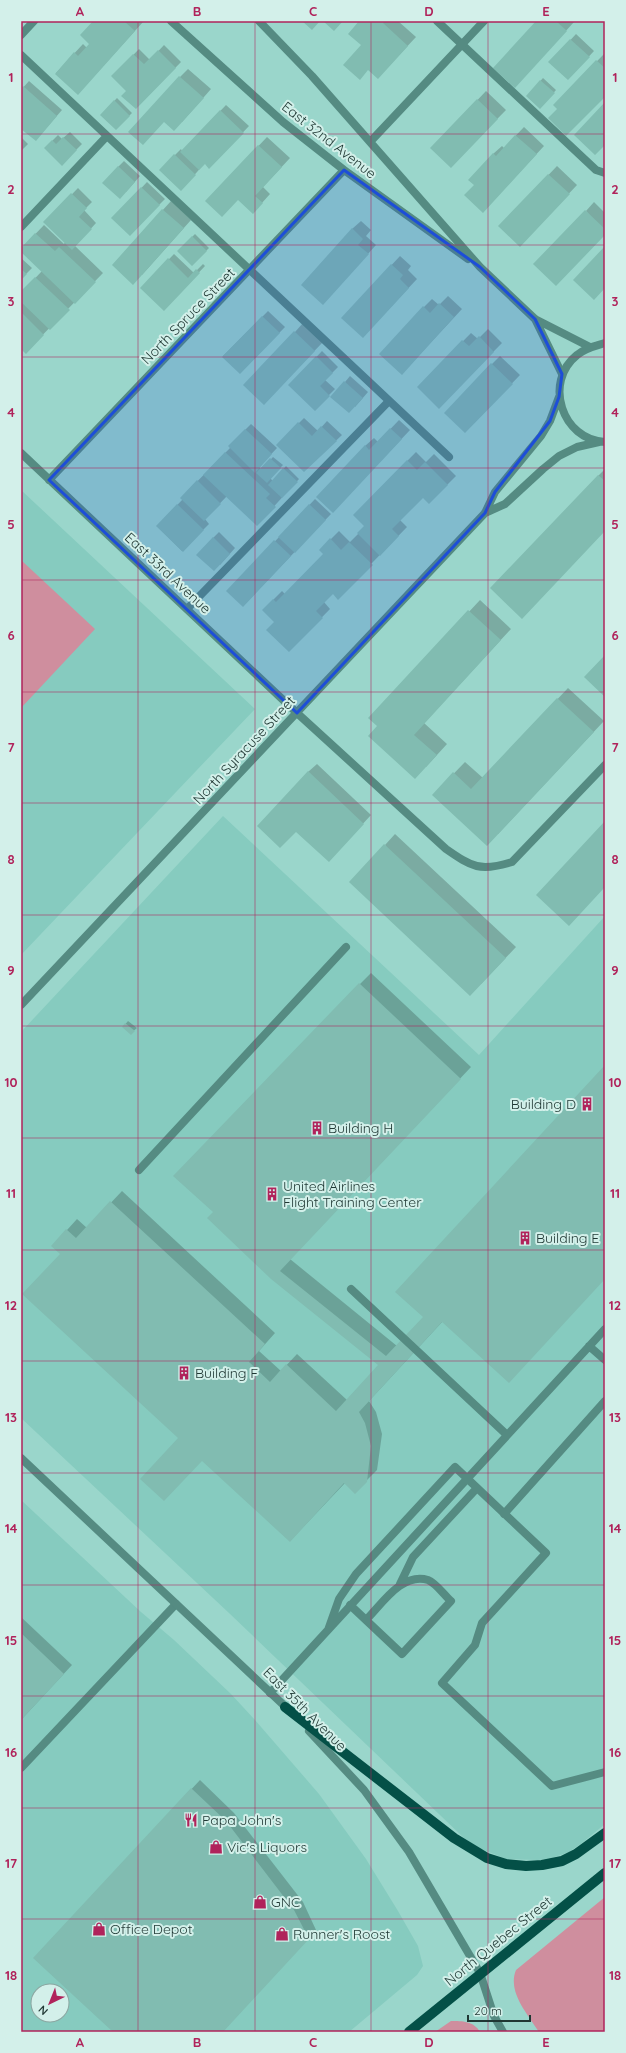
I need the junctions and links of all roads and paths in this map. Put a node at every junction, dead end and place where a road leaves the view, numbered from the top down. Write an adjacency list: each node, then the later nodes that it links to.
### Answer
1 (34, 21): 6 (street)
2 (171, 21): 11 (street, East 32nd Avenue)
3 (259, 21): 10 (street, East 32nd Avenue)
4 (436, 21): 7 (street)
5 (484, 21): 7 (street)
6 (21, 35)
7 (462, 45): 10 (street); 12 (street)
8 (21, 55): 9 (street)
9 (107, 136): 13 (street); 15 (street)
10 (370, 142): 14 (street, East 32nd Avenue)
11 (344, 170): 14 (street, East 32nd Avenue); 15 (street, North Spruce Street)
12 (605, 173)
13 (21, 227)
14 (480, 267): 16 (street, East 32nd Avenue)
15 (249, 270): 21 (street); 25 (street, North Spruce Street)
16 (535, 319): 18 (street, East 32nd Avenue); 19 (street, East 32nd Avenue)
17 (605, 343): 18 (street)
18 (590, 347): 19 (street)
19 (562, 374): 20 (street)
20 (559, 398): 22 (street); 26 (street, North Syracuse Street)
21 (389, 401): 24 (street); 27 (street)
22 (602, 442): 26 (street, North Syracuse Street)
23 (21, 453): 25 (street, East 33rd Avenue)
24 (449, 458)
25 (49, 480): 27 (street, East 33rd Avenue)
26 (485, 513): 28 (street, North Syracuse Street)
27 (187, 609): 28 (street, East 33rd Avenue)
28 (297, 713): 29 (street, East 33rd Avenue); 31 (street, North Syracuse Street)
29 (605, 765)
30 (346, 947): 32 (street)
31 (21, 1005)
32 (140, 1170)
33 (351, 1289): 38 (street)
34 (605, 1329): 35 (street)
35 (589, 1346): 36 (street); 38 (street)
36 (605, 1360)
37 (605, 1401): 42 (street)
38 (507, 1435): 40 (street)
39 (21, 1458): 44 (street, East 35th Avenue)
40 (467, 1479): 41 (street); 45 (street); 47 (street)
41 (477, 1488): 42 (street); 43 (street)
42 (504, 1514): 51 (street)
43 (400, 1584): 46 (street); 46 (street)
44 (176, 1604): 48 (street, East 35th Avenue); 50 (street)
45 (350, 1605): 46 (street); 47 (street)
46 (366, 1620)
47 (328, 1630): 48 (street)
48 (270, 1692): 49 (street, East 35th Avenue)
49 (285, 1707): 52 (main road); 54 (street, East 35th Avenue)
50 (21, 1768)
51 (605, 1772)
52 (605, 1833)
53 (605, 1873): 54 (main road, North Quebec Street)
54 (480, 1974): 55 (main road, North Quebec Street); 56 (street, East 35th Avenue)
55 (409, 2032)
56 (503, 2032)

